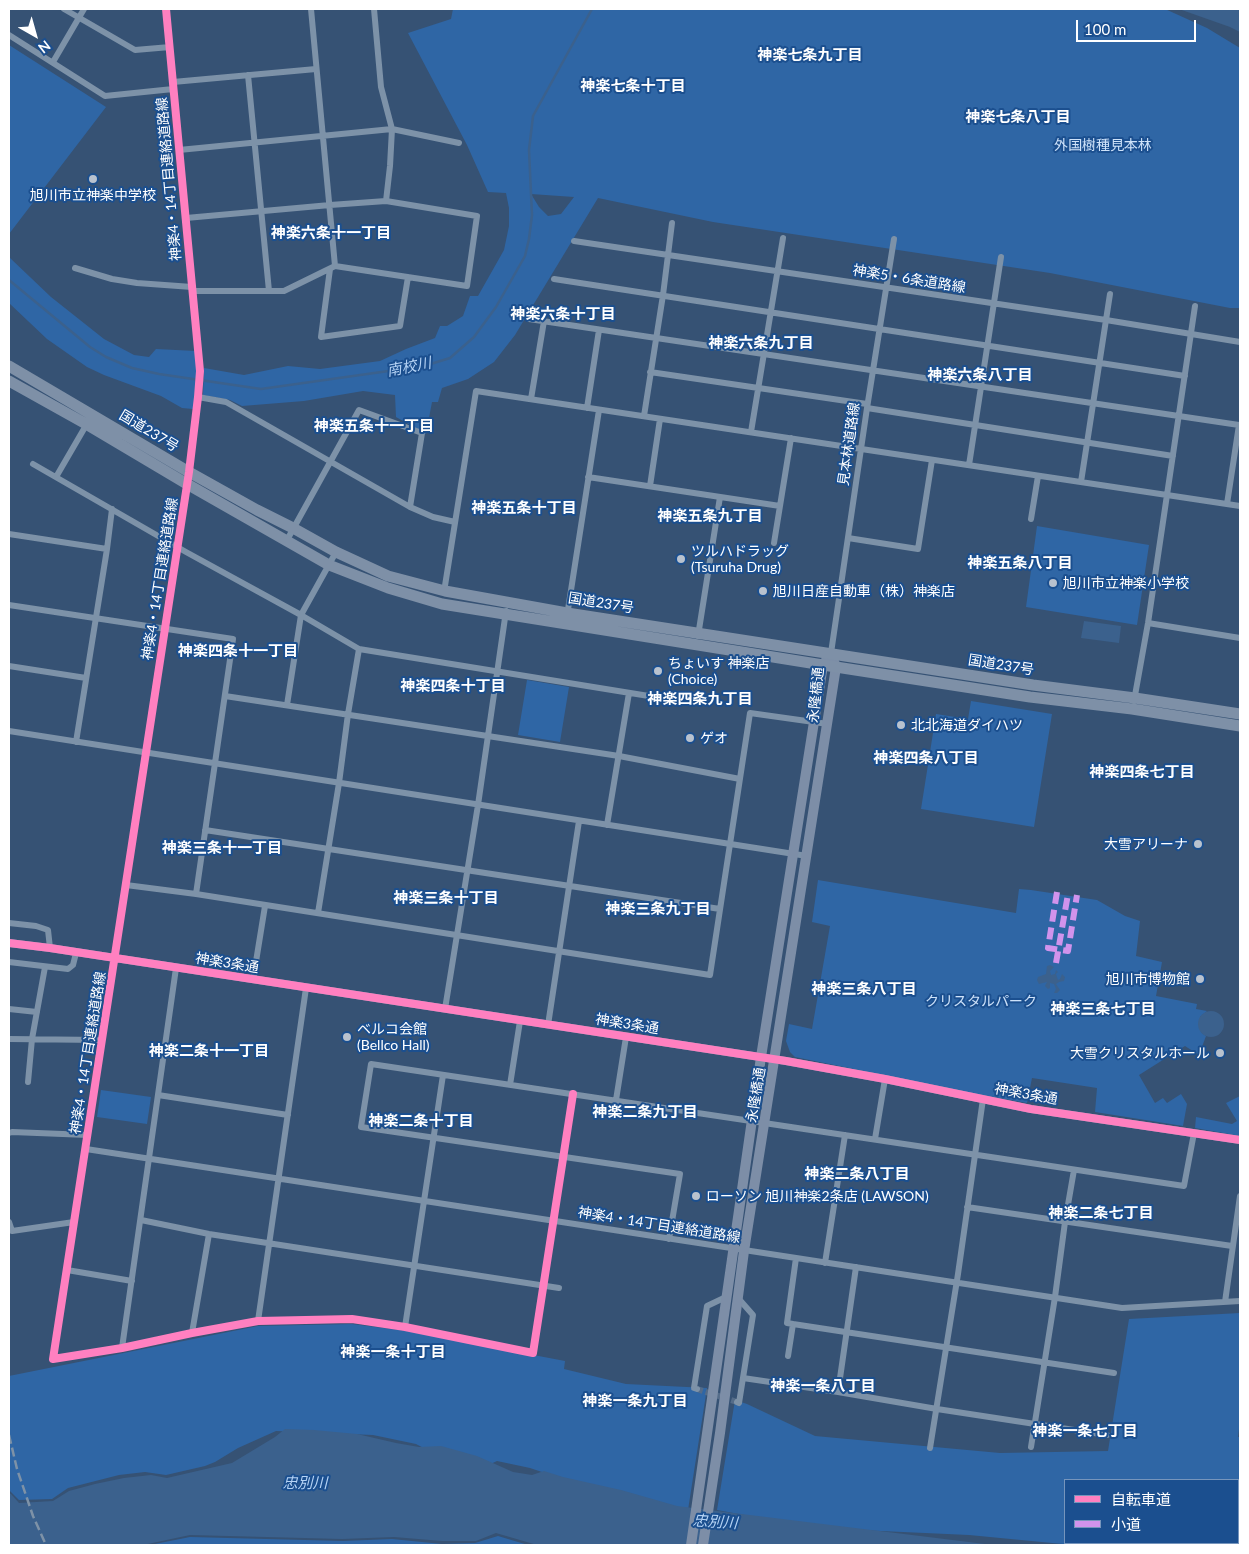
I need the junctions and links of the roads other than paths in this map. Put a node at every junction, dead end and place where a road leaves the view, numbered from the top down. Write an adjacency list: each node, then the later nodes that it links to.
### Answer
1 (64, 9): 7 (street)
2 (84, 9): 7 (street)
3 (166, 9): 4 (street); 9 (street, 神楽4・14丁目連絡道路線)
4 (172, 9)
5 (311, 9): 11 (street)
6 (374, 9): 14 (street)
7 (79, 18): 9 (street); 10 (street)
8 (9, 36): 10 (street)
9 (170, 47): 13 (street, 神楽4・14丁目連絡道路線)
10 (53, 62): 13 (street)
11 (316, 69): 12 (street); 15 (street)
12 (248, 74): 13 (street); 16 (street)
13 (173, 85): 18 (street, 神楽4・14丁目連絡道路線)
14 (392, 129): 15 (street); 17 (street); 19 (street)
15 (324, 136): 16 (street); 20 (street)
16 (255, 143): 18 (street); 21 (street)
17 (459, 143)
18 (179, 150): 22 (street, 神楽4・14丁目連絡道路線)
19 (386, 201): 20 (street); 32 (street)
20 (330, 205): 21 (street); 29 (street)
21 (261, 211): 22 (street); 36 (street)
22 (186, 218): 35 (street, 神楽4・14丁目連絡道路線)
23 (672, 223): 27 (street)
24 (783, 238): 31 (street)
25 (894, 239): 34 (street, 見本林道路線)
26 (574, 241): 27 (street, 神楽5・6条道路線)
27 (668, 254): 31 (street, 神楽5・6条道路線); 38 (street)
28 (1000, 256): 39 (street)
29 (333, 267): 32 (street); 32 (street); 36 (street)
30 (74, 268): 35 (street)
31 (778, 271): 34 (street, 神楽5・6条道路線); 41 (street)
32 (408, 277)
33 (554, 279): 38 (street)
34 (886, 288): 39 (street, 神楽5・6条道路線); 45 (street, 見本林道路線)
35 (192, 289): 36 (street); 60 (street, 神楽4・14丁目連絡道路線)
36 (269, 291)
37 (1110, 294): 43 (street)
38 (663, 295): 41 (street); 48 (street)
39 (993, 304): 43 (street, 神楽5・6条道路線); 50 (street)
40 (1196, 306): 47 (street)
41 (770, 312): 45 (street); 51 (street)
42 (529, 319): 44 (street)
43 (1106, 320): 47 (street, 神楽5・6条道路線); 52 (street)
44 (544, 321): 46 (street); 61 (street)
45 (879, 328): 50 (street); 54 (street, 見本林道路線)
46 (599, 330): 48 (street); 64 (street)
47 (1191, 334): 49 (street, 神楽5・6条道路線); 56 (street)
48 (656, 338): 51 (street); 55 (street)
49 (1240, 342)
50 (987, 345): 52 (street); 58 (street)
51 (764, 354): 54 (street); 59 (street)
52 (1099, 362): 56 (street); 62 (street)
53 (9, 366): 68 (highway, 国道237号)
54 (873, 370): 58 (street); 63 (street, 見本林道路線)
55 (650, 372): 59 (street); 66 (street)
56 (1185, 376): 67 (street)
57 (9, 381): 68 (highway, 国道237号)
58 (981, 386): 62 (street); 70 (street)
59 (758, 387): 63 (street); 71 (street)
60 (198, 398): 77 (street); 80 (street, 神楽4・14丁目連絡道路線)
61 (531, 399): 64 (street); 95 (street)
62 (1093, 403): 67 (street); 73 (street)
63 (867, 406): 70 (street); 74 (street, 見本林道路線)
64 (587, 408): 65 (street)
65 (599, 410): 66 (street); 83 (street)
66 (644, 416): 69 (street)
67 (1180, 416): 75 (street); 89 (street)
68 (89, 419): 80 (highway, 国道237号); 82 (street); 85 (highway, 国道237号)
69 (660, 419): 71 (street); 86 (street)
70 (975, 425): 73 (street); 79 (street)
71 (751, 432): 72 (street)
72 (791, 438): 74 (street); 90 (street)
73 (1088, 442): 75 (street); 84 (street)
74 (861, 449): 76 (street); 98 (street, 見本林道路線)
75 (1173, 456): 87 (street)
76 (932, 460): 79 (street); 98 (street)
77 (330, 462): 92 (street); 92 (street); 96 (street)
78 (33, 464): 82 (street)
79 (969, 465): 81 (street)
80 (189, 472): 85 (street, 神楽4・14丁目連絡道路線); 96 (highway, 国道237号)
81 (1038, 476): 84 (street); 94 (street)
82 (56, 477): 93 (street)
83 (588, 477): 86 (street); 111 (street)
84 (1081, 482): 87 (street)
85 (187, 484): 99 (highway, 国道237号); 101 (street, 神楽4・14丁目連絡道路線)
86 (650, 486): 88 (street)
87 (1167, 495): 89 (street); 112 (street)
88 (720, 497): 90 (street); 114 (street)
89 (1227, 504): 91 (street)
90 (780, 506): 100 (street)
91 (1240, 506)
92 (410, 507): 95 (street)
93 (112, 509): 101 (street); 102 (street)
94 (1031, 519)
95 (455, 522): 105 (street)
96 (293, 528): 99 (street); 103 (highway, 国道237号)
97 (9, 534): 102 (street)
98 (848, 538): 118 (street, 見本林道路線)
99 (287, 540): 104 (highway, 国道237号)
100 (774, 543)
101 (177, 547): 109 (street); 113 (street, 神楽4・14丁目連絡道路線)
102 (107, 549): 110 (street)
103 (336, 552): 104 (street); 105 (highway, 国道237号)
104 (329, 564): 106 (highway, 国道237号); 109 (street)
105 (445, 591): 106 (street); 108 (highway, 国道237号)
106 (442, 604): 108 (highway, 国道237号)
107 (9, 605): 110 (street)
108 (506, 608): 111 (highway, 国道237号); 122 (street)
109 (302, 615): 117 (street); 128 (street)
110 (95, 618): 113 (street); 123 (street)
111 (567, 618): 114 (highway, 国道237号); 116 (highway, 国道237号)
112 (1148, 623): 115 (street); 127 (street)
113 (165, 629): 125 (street); 137 (street, 神楽4・14丁目連絡道路線)
114 (699, 633): 116 (street); 118 (highway, 国道237号)
115 (1240, 638)
116 (697, 645): 120 (highway, 国道237号)
117 (359, 649): 122 (street); 129 (street)
118 (831, 653): 120 (main road, 永隆橋通); 121 (main road, 永隆橋通); 127 (highway, 国道237号)
119 (9, 666): 123 (street)
120 (823, 666): 121 (highway, 国道237号); 131 (main road, 永隆橋通)
121 (836, 667): 127 (highway, 国道237号); 132 (main road, 永隆橋通)
122 (497, 672): 124 (street); 135 (street)
123 (86, 678): 136 (street)
124 (629, 693): 126 (street); 138 (street)
125 (225, 696): 128 (street); 139 (street)
126 (655, 698)
127 (1134, 704): 130 (highway, 国道237号); 133 (highway, 国道237号)
128 (287, 705): 129 (street)
129 (348, 714): 135 (street); 141 (street)
130 (1240, 714)
131 (815, 722): 132 (street); 140 (street); 148 (main road, 永隆橋通)
132 (828, 724): 149 (main road, 永隆橋通)
133 (1240, 726)
134 (9, 731): 136 (street)
135 (488, 736): 138 (street); 142 (street)
136 (76, 742): 137 (street)
137 (146, 752): 139 (street); 151 (street, 神楽4・14丁目連絡道路線)
138 (619, 756): 140 (street); 144 (street)
139 (215, 763): 141 (street); 145 (street)
140 (740, 779): 146 (street)
141 (339, 783): 142 (street); 147 (street)
142 (478, 805): 143 (street); 150 (street)
143 (579, 821): 144 (street); 152 (street)
144 (606, 825): 146 (street)
145 (205, 830): 147 (street); 153 (street)
146 (730, 844): 148 (street); 155 (street)
147 (328, 850): 150 (street); 156 (street)
148 (793, 854): 149 (street); 178 (main road, 永隆橋通)
149 (807, 856): 179 (main road, 永隆橋通)
150 (467, 870): 152 (street); 158 (street)
151 (126, 885): 153 (street); 163 (street, 神楽4・14丁目連絡道路線)
152 (569, 886): 155 (street); 161 (street)
153 (196, 894): 154 (street)
154 (265, 906): 156 (street); 167 (street)
155 (720, 909): 161 (street)
156 (318, 913): 158 (street)
157 (9, 923): 160 (street)
158 (457, 935): 161 (street); 170 (street)
159 (9, 943): 160 (street, 神楽3条通)
160 (50, 948): 162 (street, 神楽3条通)
161 (559, 951): 173 (street)
162 (76, 953): 163 (street, 神楽3条通); 165 (street)
163 (114, 959): 166 (street, 神楽3条通); 177 (street, 神楽4・14丁目連絡道路線)
164 (9, 962): 165 (street)
165 (45, 967): 171 (street)
166 (176, 968): 167 (street, 神楽3条通); 185 (street)
167 (253, 980): 168 (street, 神楽3条通)
168 (306, 988): 170 (street, 神楽3条通); 188 (street)
169 (9, 1009): 171 (street)
170 (445, 1009): 172 (street, 神楽3条通)
171 (37, 1012): 176 (street)
172 (520, 1021): 173 (street, 神楽3条通); 183 (street)
173 (548, 1025): 174 (street, 神楽3条通)
174 (626, 1037): 178 (street, 神楽3条通); 186 (street)
175 (9, 1039): 176 (street)
176 (32, 1039): 177 (street); 182 (street)
177 (102, 1040): 193 (street, 神楽4・14丁目連絡道路線)
178 (761, 1057): 179 (street, 神楽3条通); 189 (main road, 永隆橋通)
179 (775, 1060): 181 (street, 神楽3条通); 190 (main road, 永隆橋通)
180 (443, 1075): 183 (street); 195 (street); 195 (street)
181 (886, 1079): 187 (street, 神楽3条通); 196 (street)
182 (28, 1082)
183 (510, 1085): 184 (street)
184 (573, 1094): 186 (street); 200 (street)
185 (158, 1095): 188 (street); 201 (street)
186 (616, 1100): 189 (street)
187 (984, 1100): 192 (street, 神楽3条通); 199 (street)
188 (288, 1115): 203 (street)
189 (752, 1121): 190 (street); 216 (main road, 永隆橋通)
190 (765, 1123): 194 (street); 217 (main road, 永隆橋通)
191 (9, 1133): 193 (street)
192 (1194, 1133): 197 (street, 神楽3条通); 202 (street)
193 (88, 1134): 198 (street, 神楽4・14丁目連絡道路線)
194 (845, 1135): 196 (street); 219 (street)
195 (434, 1138): 200 (street); 205 (street)
196 (875, 1140): 199 (street)
197 (1240, 1140)
198 (86, 1149): 201 (street, 神楽4・14丁目連絡道路線); 210 (street)
199 (975, 1155): 202 (street); 206 (street)
200 (563, 1156): 208 (street); 213 (street)
201 (149, 1159): 203 (street, 神楽4・14丁目連絡道路線); 207 (street)
202 (1074, 1170): 211 (street)
203 (278, 1179): 205 (street, 神楽4・14丁目連絡道路線); 214 (street)
204 (1240, 1196): 215 (street)
205 (424, 1201): 208 (street, 神楽4・14丁目連絡道路線); 220 (street)
206 (967, 1207): 211 (street); 224 (street)
207 (141, 1220): 212 (street); 223 (street)
208 (553, 1221): 213 (street, 神楽4・14丁目連絡道路線); 225 (street)
209 (9, 1222): 210 (street)
210 (74, 1222): 222 (street)
211 (1065, 1222): 215 (street); 228 (street)
212 (209, 1234): 214 (street); 236 (street)
213 (669, 1239): 216 (street, 神楽4・14丁目連絡道路線)
214 (270, 1243): 220 (street); 232 (street)
215 (1232, 1246): 231 (street)
216 (733, 1249): 217 (street, 神楽4・14丁目連絡道路線); 227 (main road, 永隆橋通)
217 (744, 1250): 218 (street, 神楽4・14丁目連絡道路線); 229 (main road, 永隆橋通)
218 (796, 1258): 219 (street, 神楽4・14丁目連絡道路線); 233 (street)
219 (825, 1263): 221 (street, 神楽4・14丁目連絡道路線)
220 (414, 1265): 225 (street); 234 (street)
221 (856, 1267): 224 (street, 神楽4・14丁目連絡道路線); 235 (street)
222 (67, 1270): 223 (street); 238 (street)
223 (132, 1281): 238 (street)
224 (957, 1282): 228 (street, 神楽4・14丁目連絡道路線); 237 (street)
225 (543, 1286): 226 (street); 234 (street)
226 (559, 1288)
227 (726, 1297): 243 (street); 251 (main road, 永隆橋通)
228 (1056, 1297): 231 (street, 神楽4・14丁目連絡道路線); 240 (street)
229 (738, 1298): 242 (street); 252 (main road, 永隆橋通)
230 (1240, 1301): 231 (street, 神楽4・14丁目連絡道路線)
231 (1224, 1302)
232 (258, 1321): 234 (street); 236 (street)
233 (793, 1324): 235 (street); 239 (street)
234 (405, 1327)
235 (847, 1332): 237 (street); 244 (street)
236 (192, 1333): 238 (street)
237 (946, 1347): 240 (street); 246 (street)
238 (122, 1348)
239 (788, 1356)
240 (1044, 1363): 241 (street); 247 (street)
241 (1114, 1373)
242 (743, 1378): 244 (street); 245 (street)
243 (697, 1389)
244 (838, 1392): 246 (street)
245 (737, 1402)
246 (937, 1409): 247 (street); 250 (street)
247 (1034, 1423): 248 (street); 249 (street)
248 (1107, 1435)
249 (1031, 1447)
250 (930, 1448)
251 (691, 1545)
252 (703, 1545)

